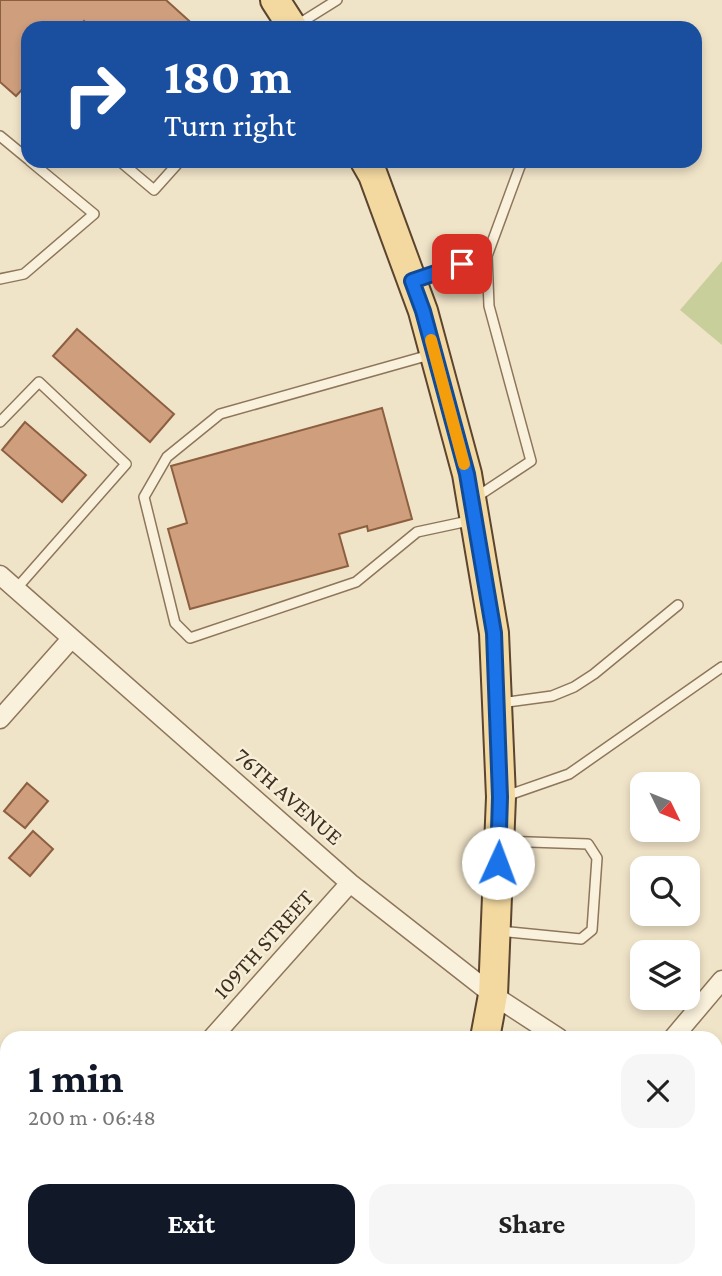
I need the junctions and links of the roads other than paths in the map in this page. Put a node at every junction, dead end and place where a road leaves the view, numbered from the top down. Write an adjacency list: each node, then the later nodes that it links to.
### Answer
1 (275, 0): 3 (main road)
2 (337, 0): 4 (lane)
3 (288, 21)
4 (304, 21)
5 (0, 136): 6 (lane)
6 (21, 153)
7 (39, 168): 13 (lane)
8 (129, 168): 9 (lane)
9 (174, 168)
10 (369, 168): 14 (main road)
11 (519, 168): 12 (lane)
12 (487, 256): 14 (lane); 17 (lane)
13 (0, 279)
14 (412, 281): 15 (main road)
15 (434, 354): 17 (main road); 17 (lane)
16 (0, 422): 19 (lane)
17 (473, 510): 23 (main road)
18 (0, 575): 19 (street, 76TH AVENUE)
19 (16, 589): 21 (street, 76TH AVENUE)
20 (678, 605): 23 (lane)
21 (71, 639): 24 (street); 27 (street, 76TH AVENUE)
22 (722, 667): 25 (lane)
23 (497, 704): 25 (main road)
24 (0, 719)
25 (500, 797): 26 (main road)
26 (499, 841): 28 (main road); 28 (lane)
27 (350, 883): 30 (street, 76TH AVENUE); 31 (street, 109TH STREET)
28 (496, 931): 30 (main road)
29 (722, 980): 34 (street)
30 (493, 995): 32 (main road); 33 (street, 76TH AVENUE)
31 (218, 1031)
32 (486, 1031)
33 (548, 1031)
34 (679, 1031)

